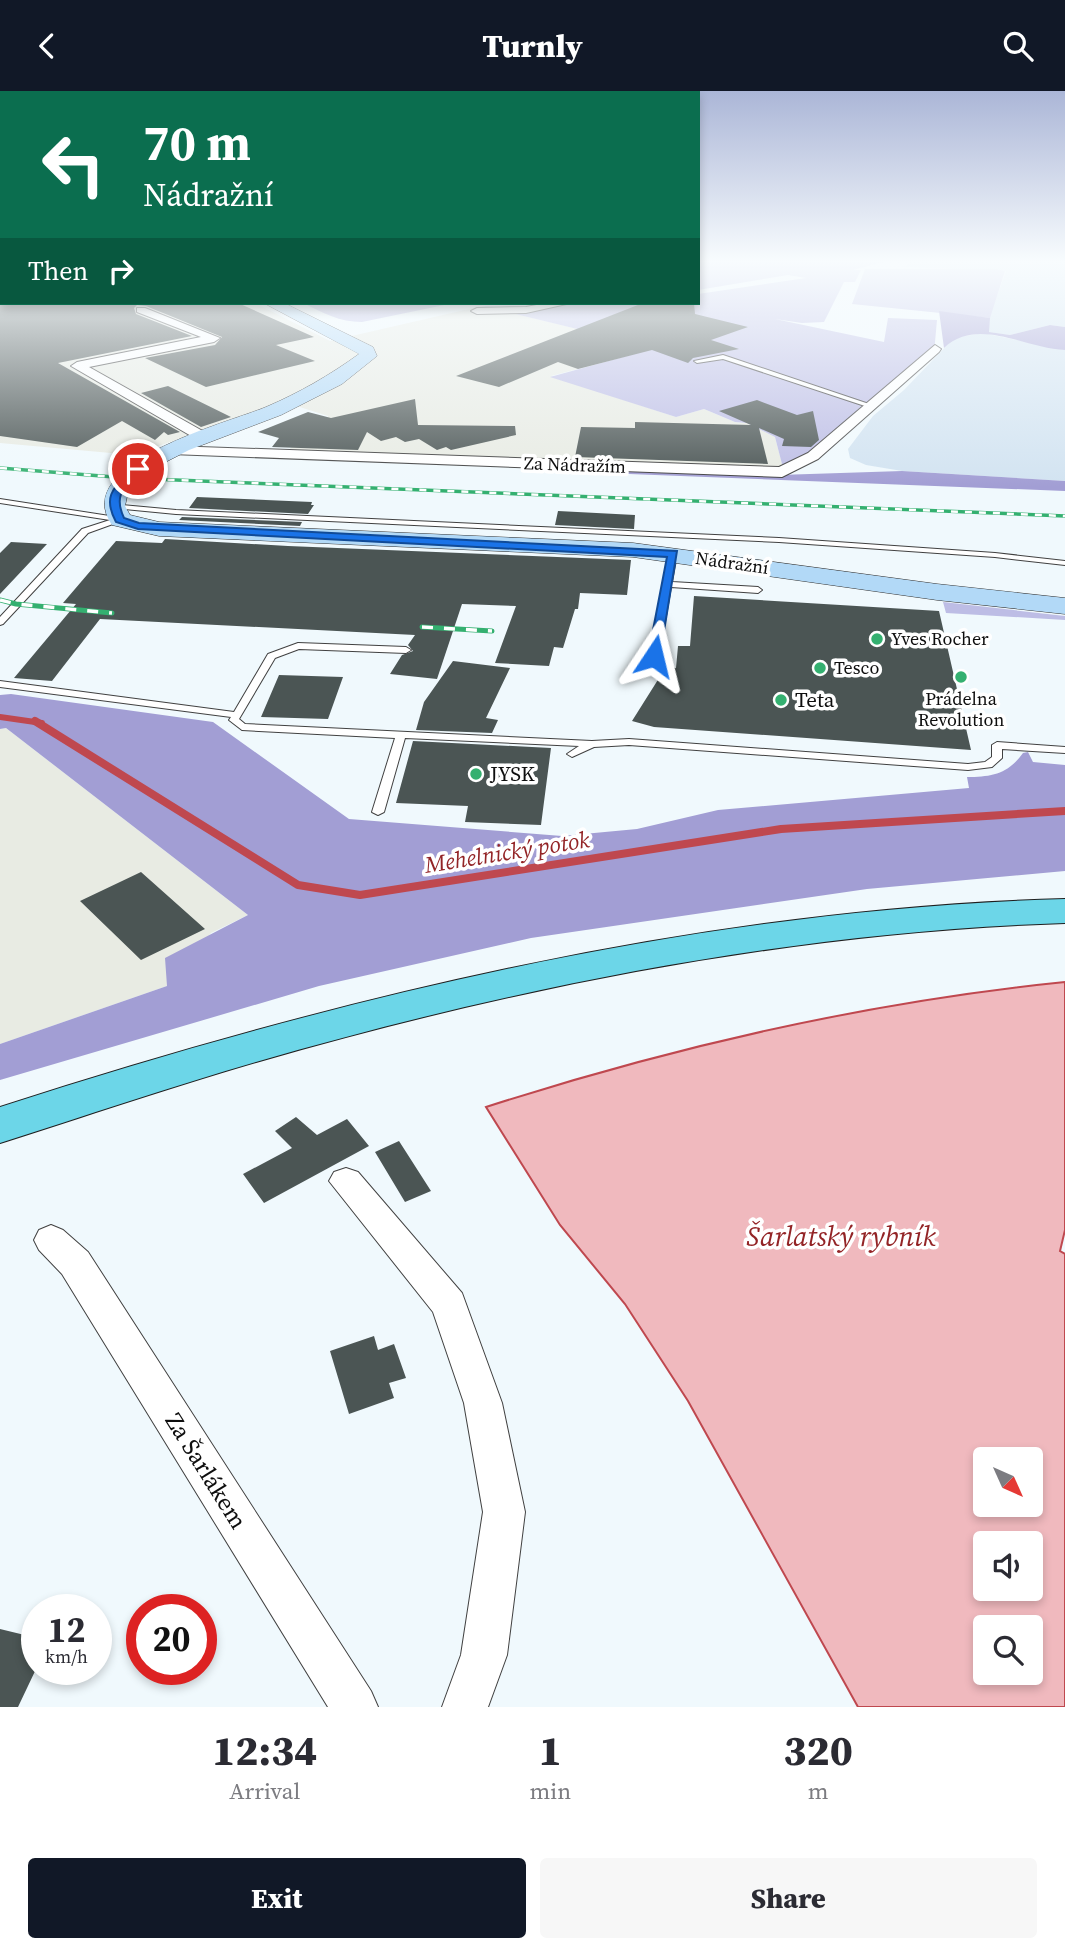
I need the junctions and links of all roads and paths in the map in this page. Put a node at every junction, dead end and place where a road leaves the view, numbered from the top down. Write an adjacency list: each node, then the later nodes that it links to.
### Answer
1 (210, 336): 6 (street)
2 (340, 336): 6 (main road)
3 (935, 349): 5 (street, Za Nádražím)
4 (697, 361): 5 (lane)
5 (870, 406): 7 (street, Za Nádražím)
6 (203, 437): 7 (main road)
7 (171, 450): 9 (main road)
8 (0, 501): 9 (lane)
9 (117, 513): 10 (main road, Nádražní); 11 (lane); 15 (lane)
10 (673, 554): 12 (lane); 14 (main road, Nádražní)
11 (1065, 563)
12 (667, 584): 13 (lane); 17 (lane)
13 (758, 590)
14 (1065, 606)
15 (0, 622)
16 (406, 650): 19 (lane)
17 (654, 656)
18 (0, 684): 19 (lane)
19 (237, 715): 20 (lane)
20 (401, 734): 21 (lane); 24 (lane)
21 (592, 744): 22 (lane); 23 (lane)
22 (1065, 750)
23 (572, 754)
24 (378, 812)
25 (1065, 891): 27 (highway)
26 (1065, 911): 28 (highway)
27 (0, 1097)
28 (0, 1125)
29 (346, 1181): 32 (street)
30 (51, 1240): 31 (street, Za Šarlákem)
31 (355, 1707)
32 (465, 1707)

